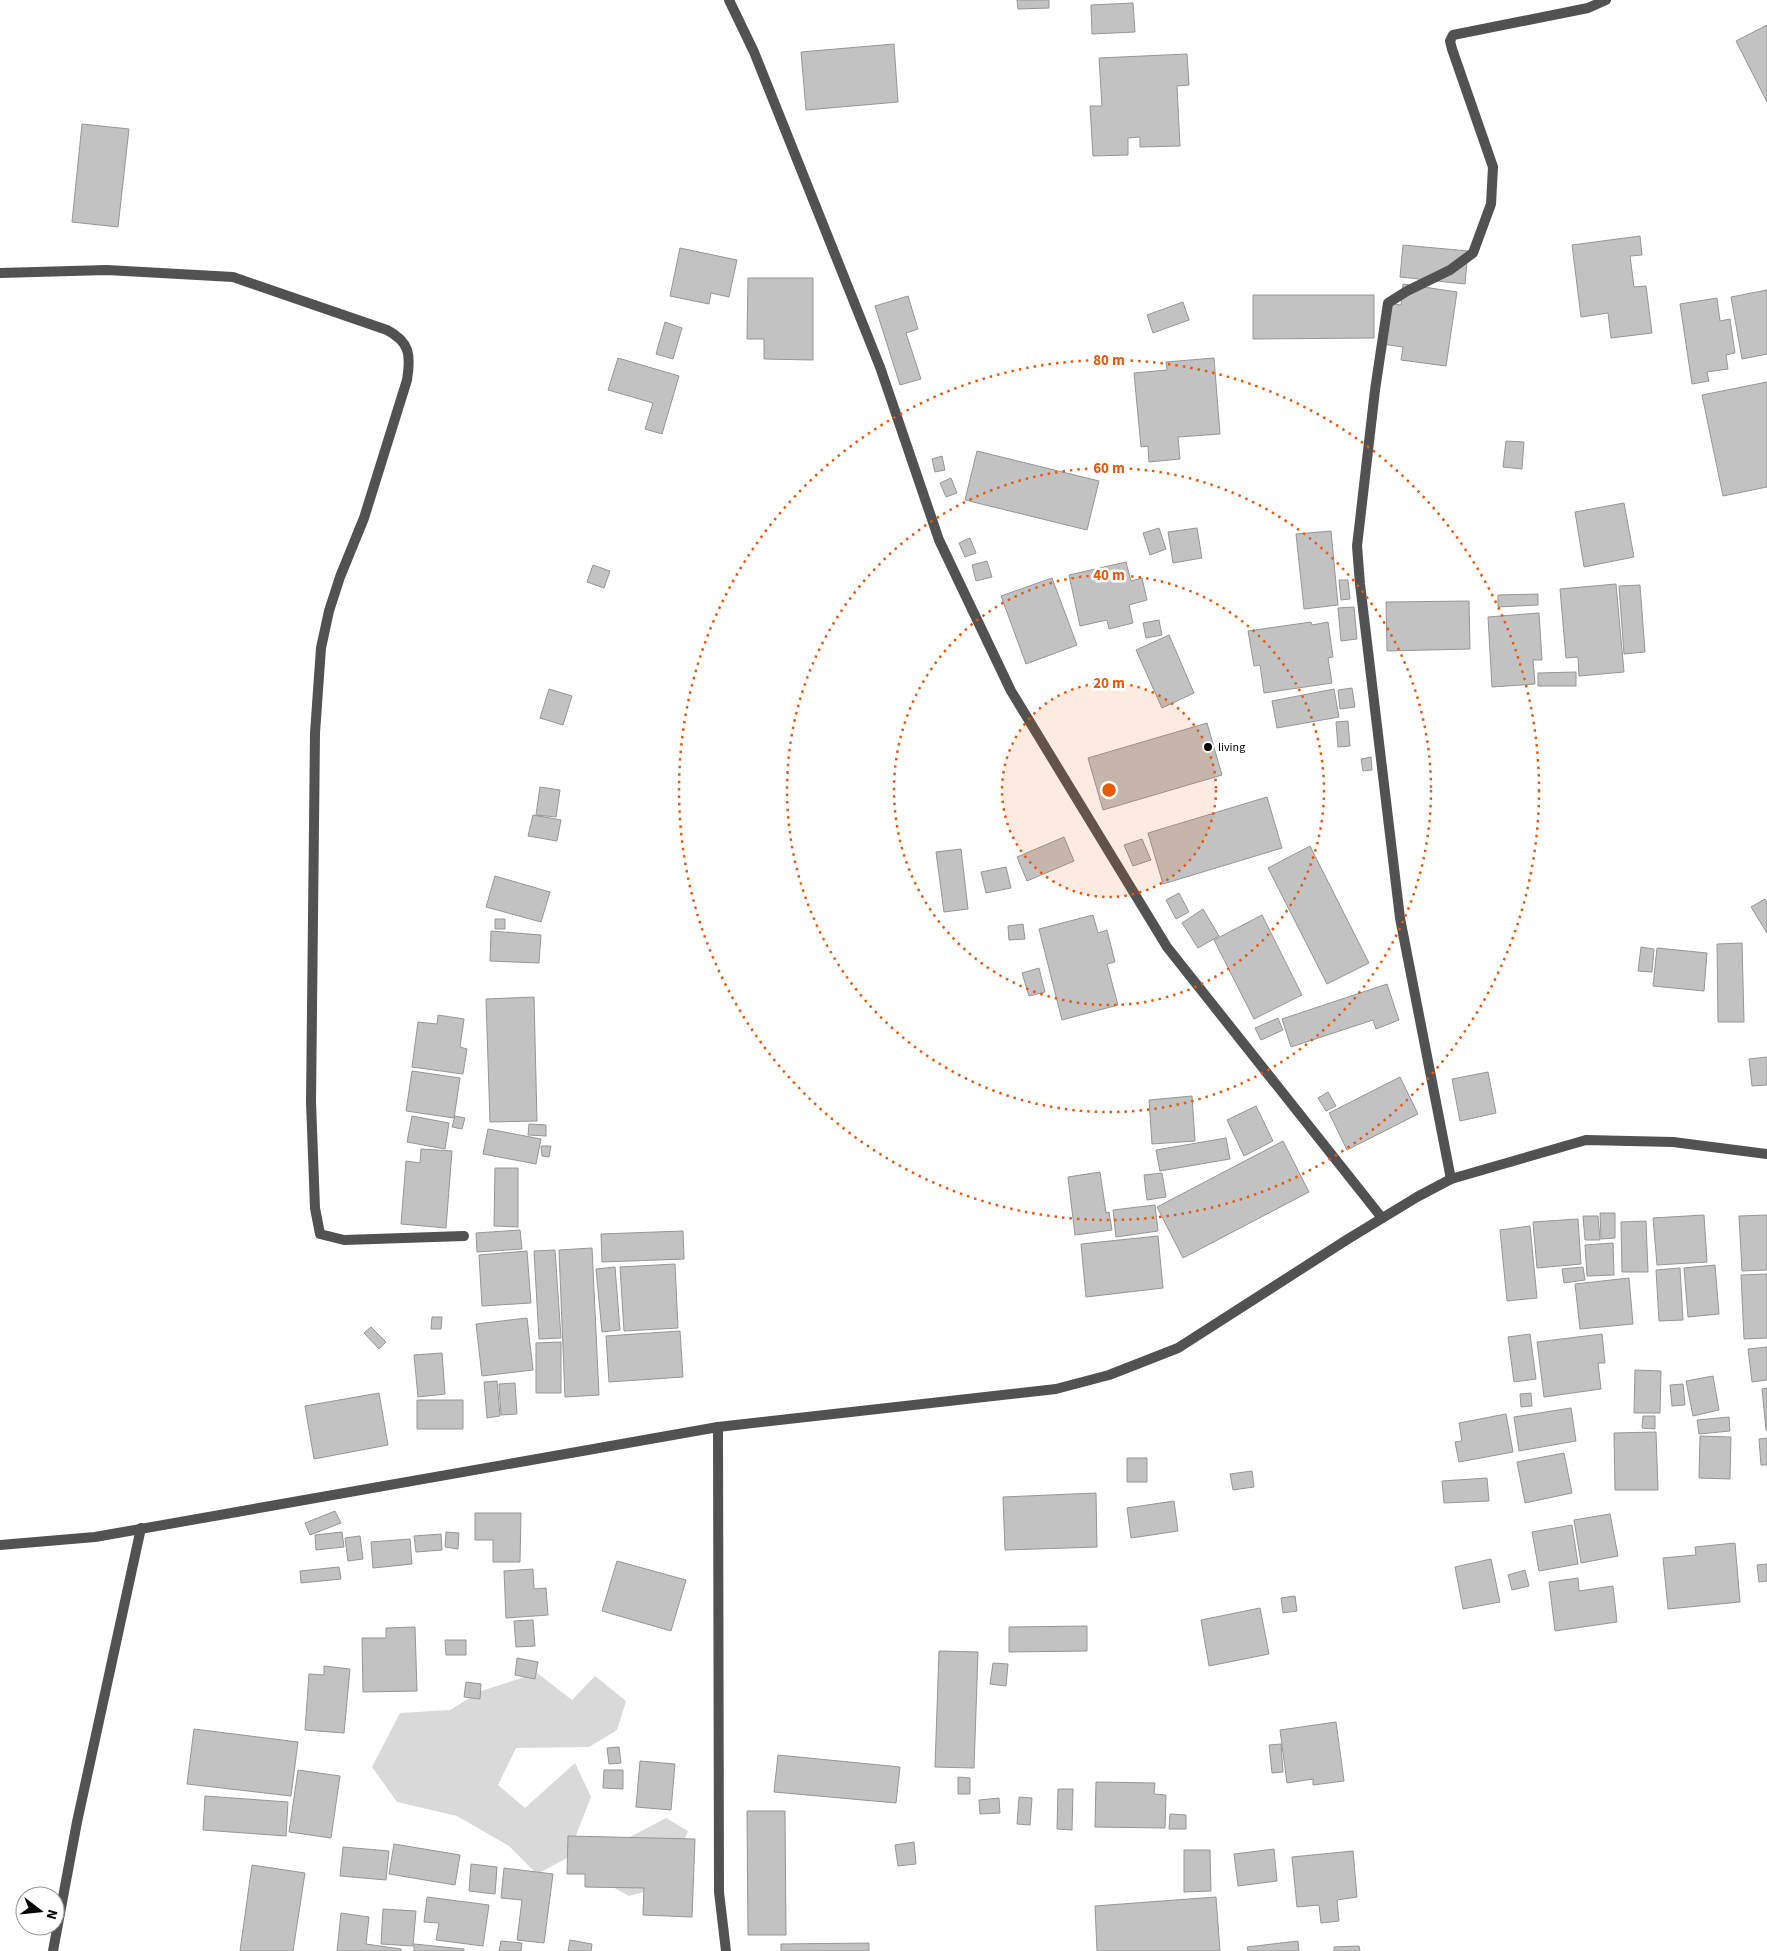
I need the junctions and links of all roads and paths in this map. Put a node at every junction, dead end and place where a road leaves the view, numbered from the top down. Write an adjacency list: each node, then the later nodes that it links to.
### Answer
1 (729, 0): 6 (street)
2 (1606, 0): 5 (street)
3 (0, 273): 7 (street)
4 (1767, 1154): 5 (street)
5 (1451, 1179): 6 (street)
6 (1382, 1218): 8 (street)
7 (464, 1236)
8 (718, 1427): 9 (street); 12 (street)
9 (141, 1528): 10 (street); 11 (street)
10 (0, 1545)
11 (54, 1951)
12 (726, 1951)

